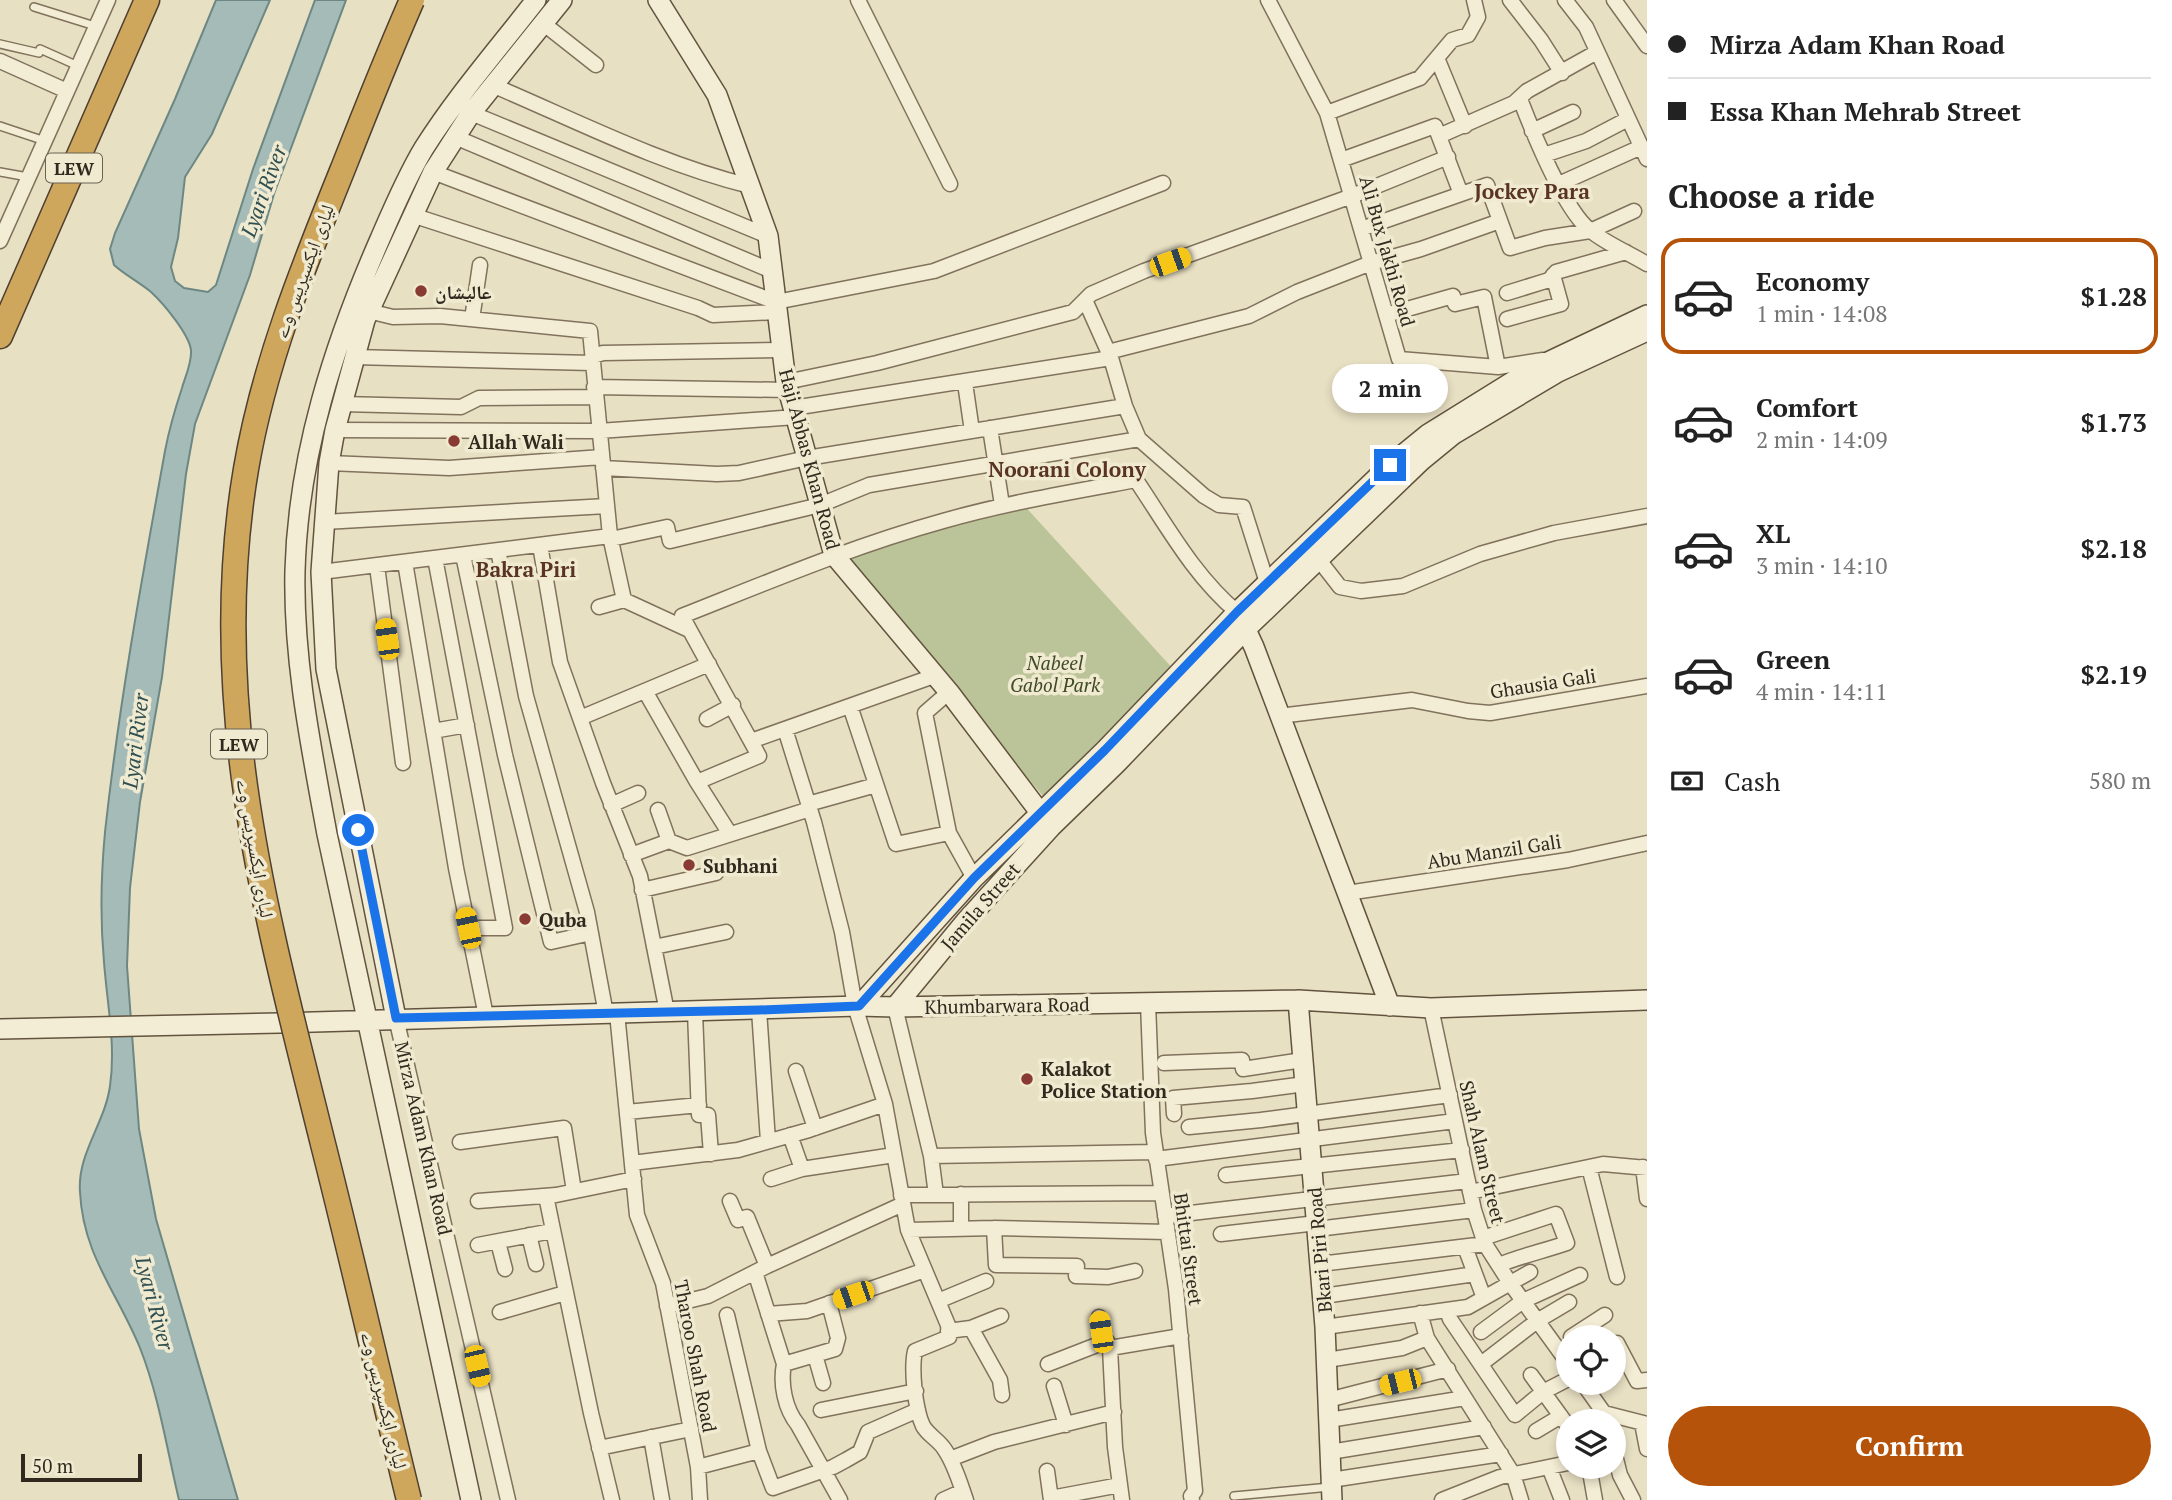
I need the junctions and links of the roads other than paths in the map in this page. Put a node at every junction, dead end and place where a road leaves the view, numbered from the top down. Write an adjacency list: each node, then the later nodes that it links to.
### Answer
1 (108, 0): 15 (street)
2 (147, 0): 73 (highway, LEW)
3 (412, 0): 308 (highway, لیاری ایکسپریس وے / LEW, bridge)
4 (536, 0): 163 (main road, Mirza Adam Khan Road)
5 (562, 0): 14 (main road, Mirza Adam Khan Road)
6 (658, 0): 47 (main road, Haji Abbas Khan Road)
7 (858, 0): 45 (street)
8 (1268, 0): 29 (street, Ali Bux Jakhi Road)
9 (1510, 0): 23 (street)
10 (1565, 0): 18 (street)
11 (1614, 0): 17 (street)
12 (1477, 1): 19 (street)
13 (34, 7): 15 (lane)
14 (544, 24): 21 (street); 24 (main road, Mirza Adam Khan Road)
15 (96, 26): 22 (street)
16 (0, 44): 22 (lane)
17 (1647, 46)
18 (1597, 52): 23 (street); 30 (street)
19 (1437, 58): 29 (street); 32 (street)
20 (0, 61): 25 (street)
21 (596, 65)
22 (78, 66): 25 (street)
23 (1562, 73): 26 (street)
24 (492, 85): 28 (main road, Mirza Adam Khan Road); 47 (street)
25 (67, 91): 36 (street)
26 (1520, 99): 32 (street); 33 (street)
27 (1573, 112): 33 (street)
28 (471, 113): 35 (main road, Mirza Adam Khan Road); 56 (street)
29 (1327, 113): 40 (street, Ali Bux Jakhi Road)
30 (1629, 119): 37 (street); 38 (street)
31 (0, 126): 36 (lane)
32 (1465, 126): 34 (street)
33 (1532, 131): 38 (street)
34 (1439, 136): 39 (street); 40 (street)
35 (455, 137): 42 (main road, Mirza Adam Khan Road); 62 (street)
36 (45, 141): 43 (street)
37 (1644, 153): 46 (street)
38 (1544, 155): 46 (street)
39 (1448, 157): 48 (street); 49 (street)
40 (1341, 160): 49 (street, Ali Bux Jakhi Road)
41 (0, 172): 43 (lane)
42 (432, 172): 52 (main road, Mirza Adam Khan Road); 66 (street)
43 (28, 178): 50 (street)
44 (1163, 183): 66 (street)
45 (950, 184)
46 (1559, 184): 55 (street)
47 (750, 186): 56 (main road, Haji Abbas Khan Road)
48 (1461, 194): 53 (street); 54 (street)
49 (1352, 196): 54 (street, Ali Bux Jakhi Road); 65 (street)
50 (7, 209): 57 (street)
51 (1634, 211): 55 (street)
52 (412, 215): 66 (street); 67 (main road, Mirza Adam Khan Road)
53 (1500, 220): 55 (street); 59 (street)
54 (1361, 229): 59 (street, Ali Bux Jakhi Road)
55 (1590, 231): 58 (street)
56 (768, 236): 62 (main road, Haji Abbas Khan Road)
57 (0, 240)
58 (1626, 252): 60 (street); 63 (street)
59 (1371, 263): 68 (street, Ali Bux Jakhi Road); 75 (street)
60 (1647, 264)
61 (480, 265): 70 (street)
62 (772, 271): 66 (main road, Haji Abbas Khan Road)
63 (1553, 275): 64 (street); 71 (street)
64 (1507, 293)
65 (1085, 300): 75 (street); 82 (street)
66 (777, 307): 74 (main road, Haji Abbas Khan Road)
67 (368, 311): 70 (street); 76 (main road, Mirza Adam Khan Road)
68 (1386, 315): 79 (street, Ali Bux Jakhi Road); 79 (street)
69 (1647, 315): 78 (main road)
70 (472, 319): 77 (street)
71 (1507, 319)
72 (1647, 331): 78 (main road)
73 (0, 336)
74 (782, 351): 77 (street); 82 (main road, Haji Abbas Khan Road)
75 (1110, 355): 80 (street); 84 (street)
76 (354, 357): 77 (street); 83 (main road, Mirza Adam Khan Road)
77 (592, 360): 81 (street)
78 (1559, 364): 79 (street, Ali Bux Jakhi Road); 105 (main road); 109 (main road)
79 (1498, 367)
80 (965, 383): 82 (street); 88 (street)
81 (595, 392): 82 (street); 83 (street); 87 (street)
82 (791, 399): 87 (street); 90 (main road, Haji Abbas Khan Road)
83 (342, 404): 86 (main road, Mirza Adam Khan Road)
84 (1125, 406): 85 (street); 89 (street)
85 (990, 428): 88 (street); 93 (street)
86 (335, 430): 87 (street); 91 (main road, Mirza Adam Khan Road)
87 (599, 431): 92 (street)
88 (972, 431): 90 (street)
89 (1139, 439): 93 (street); 109 (street)
90 (807, 458): 92 (street); 94 (main road, Haji Abbas Khan Road)
91 (330, 463): 92 (street); 98 (main road, Mirza Adam Khan Road)
92 (602, 463): 96 (street)
93 (995, 464): 94 (street); 95 (street)
94 (820, 505): 99 (street); 103 (main road, Haji Abbas Khan Road)
95 (1002, 505): 103 (street); 113 (street)
96 (607, 506): 98 (street); 99 (street)
97 (1647, 516): 105 (street)
98 (324, 522): 108 (main road, Mirza Adam Khan Road)
99 (611, 538): 100 (street); 110 (street)
100 (540, 545): 101 (street); 123 (street)
101 (498, 550): 102 (street); 148 (street, Tharoo Shah Road)
102 (463, 555): 104 (street); 148 (street)
103 (834, 555): 114 (street); 116 (main road, Haji Abbas Khan Road)
104 (435, 558): 106 (street); 125 (street)
105 (1319, 560): 111 (main road)
106 (405, 562): 107 (street); 127 (street)
107 (377, 566): 108 (street); 129 (street)
108 (321, 572): 162 (main road, Mirza Adam Khan Road)
109 (1268, 583): 111 (street); 113 (main road)
110 (624, 600): 112 (street); 114 (street)
111 (1272, 604): 113 (main road)
112 (599, 607)
113 (1242, 620): 122 (main road); 136 (main road)
114 (689, 630): 115 (street)
115 (709, 664): 118 (street); 120 (street)
116 (934, 676): 119 (main road, Haji Abbas Khan Road); 121 (street)
117 (1647, 686): 122 (street, Ghausia Gali)
118 (645, 691): 123 (street); 130 (street)
119 (948, 692): 136 (main road, Haji Abbas Khan Road); 138 (street)
120 (733, 705): 124 (street); 128 (street)
121 (850, 706): 126 (street); 131 (street)
122 (1279, 716): 145 (main road)
123 (580, 718): 133 (street)
124 (707, 719)
125 (467, 725): 127 (street); 146 (street)
126 (785, 729): 128 (street); 134 (street)
127 (433, 731): 146 (street)
128 (751, 741): 130 (street)
129 (403, 763)
130 (697, 782): 137 (street)
131 (876, 785): 134 (street); 138 (street)
132 (638, 793): 133 (street)
133 (611, 805): 141 (street)
134 (809, 806): 137 (street); 153 (street)
135 (658, 810): 139 (street)
136 (1045, 820): 143 (main road); 155 (main road, Jamila Street)
137 (730, 834): 139 (street)
138 (949, 834): 143 (street)
139 (669, 841): 141 (street)
140 (1647, 844): 145 (street, Abu Manzil Gali)
141 (631, 855): 144 (street)
142 (716, 873): 144 (street)
143 (974, 878): 153 (main road)
144 (642, 890): 149 (street)
145 (1347, 893): 154 (main road)
146 (468, 928): 161 (street)
147 (726, 932): 149 (street)
148 (591, 933): 160 (street, Tharoo Shah Road)
149 (654, 947): 158 (street)
150 (1298, 1000): 152 (main road, Khumbarwara Road); 154 (main road, Khumbarwara Road); 165 (main road, Bkari Piri Road)
151 (1647, 1000): 156 (main road, Khumbarwara Road)
152 (1148, 1003): 155 (main road, Khumbarwara Road); 185 (street, Bhittai Street)
153 (857, 1006): 155 (main road, Khumbarwara Road); 157 (main road, Khumbarwara Road); 170 (street)
154 (1390, 1006): 156 (main road, Khumbarwara Road)
155 (895, 1007): 186 (street)
156 (1431, 1008): 169 (street, Shah Alam Street)
157 (759, 1010): 159 (main road, Khumbarwara Road); 180 (street)
158 (667, 1012): 159 (main road, Khumbarwara Road); 160 (main road, Khumbarwara Road)
159 (695, 1012): 171 (street)
160 (612, 1014): 161 (main road, Khumbarwara Road); 172 (street, Tharoo Shah Road)
161 (486, 1016): 162 (main road, Khumbarwara Road)
162 (396, 1018): 163 (main road, Khumbarwara Road); 310 (street, Mirza Adam Khan Road)
163 (366, 1019): 164 (main road, Khumbarwara Road); 309 (main road, Mirza Adam Khan Road)
164 (0, 1029)
165 (1303, 1060): 166 (street); 168 (main road, Bkari Piri Road)
166 (1164, 1063)
167 (796, 1071): 177 (street)
168 (1305, 1084): 173 (main road, Bkari Piri Road); 174 (street)
169 (1450, 1095): 173 (street); 175 (street, Shah Alam Street)
170 (885, 1104): 177 (street); 184 (street)
171 (699, 1105): 172 (street); 183 (street)
172 (627, 1112): 187 (street, Tharoo Shah Road)
173 (1308, 1113): 176 (street); 179 (main road, Bkari Piri Road)
174 (1174, 1114)
175 (1455, 1121): 179 (street); 182 (street, Shah Alam Street)
176 (1189, 1127)
177 (815, 1128): 178 (street)
178 (790, 1135): 180 (street); 191 (street)
179 (1310, 1138): 185 (street); 188 (main road, Bkari Piri Road)
180 (768, 1141): 183 (street)
181 (460, 1142): 196 (street)
182 (1462, 1150): 188 (street); 195 (street, Shah Alam Street)
183 (710, 1154): 187 (street)
184 (894, 1155): 191 (street); 201 (street)
185 (1156, 1155): 186 (street); 197 (street, Bhittai Street)
186 (931, 1156): 198 (street)
187 (632, 1163): 193 (street, Tharoo Shah Road)
188 (1312, 1167): 192 (street); 202 (main road, Bkari Piri Road)
189 (1589, 1167): 190 (street); 195 (street); 230 (street)
190 (1645, 1167): 203 (street)
191 (802, 1169): 194 (street)
192 (1226, 1175)
193 (634, 1179): 196 (street); 240 (street, Tharoo Shah Road)
194 (771, 1179)
195 (1469, 1186): 202 (street); 206 (street, Shah Alam Street)
196 (574, 1191): 200 (street)
197 (1161, 1193): 199 (street); 207 (street, Bhittai Street)
198 (936, 1195): 199 (street); 201 (street)
199 (961, 1195): 210 (street)
200 (546, 1196): 205 (street); 212 (street)
201 (902, 1199): 211 (street); 224 (street)
202 (1315, 1199): 207 (street); 208 (main road, Bkari Piri Road)
203 (1647, 1199)
204 (730, 1200): 224 (street)
205 (478, 1201)
206 (1474, 1210): 208 (street); 217 (street, Shah Alam Street)
207 (1165, 1216): 213 (street, Bhittai Street)
208 (1317, 1226): 214 (street); 221 (main road, Bkari Piri Road)
209 (994, 1228): 210 (street); 213 (street); 226 (street)
210 (961, 1229): 211 (street)
211 (908, 1230): 225 (street)
212 (552, 1231): 215 (street); 233 (street)
213 (1167, 1232): 256 (street, Bhittai Street)
214 (1221, 1234)
215 (529, 1236): 216 (street); 220 (street)
216 (498, 1241): 218 (street); 223 (street)
217 (1484, 1241): 219 (street); 222 (street, Shah Alam Street); 222 (street)
218 (478, 1245)
219 (1465, 1247): 221 (street); 228 (street)
220 (536, 1264)
221 (1320, 1264): 234 (main road, Bkari Piri Road)
222 (1499, 1265): 232 (street, Shah Alam Street)
223 (505, 1269)
224 (761, 1269): 240 (street); 244 (street)
225 (925, 1270): 236 (street); 239 (street)
226 (1135, 1271)
227 (1530, 1272): 232 (street)
228 (1475, 1274): 234 (street); 235 (street)
229 (1580, 1275): 237 (street)
230 (1617, 1277)
231 (986, 1281): 236 (street)
232 (1510, 1283): 235 (street); 237 (street, Shah Alam Street)
233 (565, 1293): 242 (street); 288 (street)
234 (1323, 1296): 251 (main road, Bkari Piri Road)
235 (1484, 1298): 241 (street)
236 (938, 1301): 253 (street)
237 (1523, 1301): 249 (street, Shah Alam Street); 254 (street)
238 (1569, 1302): 249 (street)
239 (829, 1303): 244 (street); 259 (street)
240 (667, 1306): 285 (street, Tharoo Shah Road)
241 (1447, 1310): 243 (street); 264 (street)
242 (500, 1312)
243 (1420, 1313): 251 (street); 257 (street)
244 (768, 1314): 262 (street)
245 (727, 1315): 290 (street)
246 (1605, 1315): 250 (street)
247 (1001, 1316): 252 (street)
248 (1099, 1317): 258 (street)
249 (1537, 1321): 255 (street, Shah Alam Street); 264 (street)
250 (1590, 1325)
251 (1325, 1327): 260 (main road, Bkari Piri Road)
252 (971, 1328): 253 (street); 273 (street)
253 (948, 1331): 271 (street)
254 (1481, 1332)
255 (1556, 1335)
256 (1181, 1336): 258 (street); 316 (street, Bhittai Street)
257 (1427, 1338): 260 (street); 265 (street)
258 (1108, 1344): 263 (street); 279 (street)
259 (815, 1355): 262 (street); 268 (street)
260 (1327, 1360): 278 (main road, Bkari Piri Road)
261 (1626, 1360): 267 (street)
262 (785, 1364): 297 (street)
263 (1048, 1364)
264 (1480, 1364): 272 (street)
265 (1448, 1369): 274 (street); 278 (street)
266 (1531, 1375): 272 (street)
267 (1647, 1380)
268 (823, 1383)
269 (1054, 1386): 283 (street)
270 (1556, 1386): 272 (street)
271 (916, 1391): 276 (street); 277 (street)
272 (1544, 1392): 275 (street)
273 (1002, 1395)
274 (1465, 1398): 278 (street); 284 (street)
275 (1556, 1409)
276 (821, 1410)
277 (918, 1410): 293 (street); 297 (street)
278 (1329, 1410): 291 (main road, Bkari Piri Road)
279 (1114, 1412): 283 (street); 303 (street)
280 (1626, 1421): 282 (street)
281 (1556, 1424): 286 (street)
282 (1645, 1424): 289 (street)
283 (1066, 1425): 293 (street)
284 (1484, 1427): 291 (street); 292 (street)
285 (691, 1429): 287 (street); 295 (street, Tharoo Shah Road)
286 (1536, 1432)
287 (651, 1437): 288 (street); 312 (street)
288 (599, 1448): 311 (street)
289 (1647, 1449)
290 (759, 1451): 295 (street); 297 (street)
291 (1330, 1452): 302 (main road, Bkari Piri Road)
292 (1500, 1454): 299 (street); 302 (street)
293 (950, 1459): 304 (street)
294 (1556, 1466): 296 (street)
295 (698, 1467): 313 (street, Tharoo Shah Road)
296 (1549, 1467): 299 (street); 319 (street)
297 (823, 1471): 314 (street)
298 (1047, 1471): 307 (street)
299 (1513, 1474): 317 (street); 318 (street)
300 (1591, 1479): 320 (street)
301 (1622, 1479): 321 (street)
302 (1332, 1489): 306 (lane)
303 (1121, 1493): 307 (street)
304 (964, 1495): 315 (street)
305 (1234, 1496): 306 (lane)
306 (1252, 1497)
307 (1051, 1499)
308 (409, 1500)
309 (471, 1500)
310 (508, 1500)
311 (612, 1500)
312 (662, 1500)
313 (700, 1500)
314 (840, 1500)
315 (943, 1500)
316 (1192, 1500)
317 (1443, 1500)
318 (1521, 1500)
319 (1562, 1500)
320 (1595, 1500)
321 (1633, 1500)

